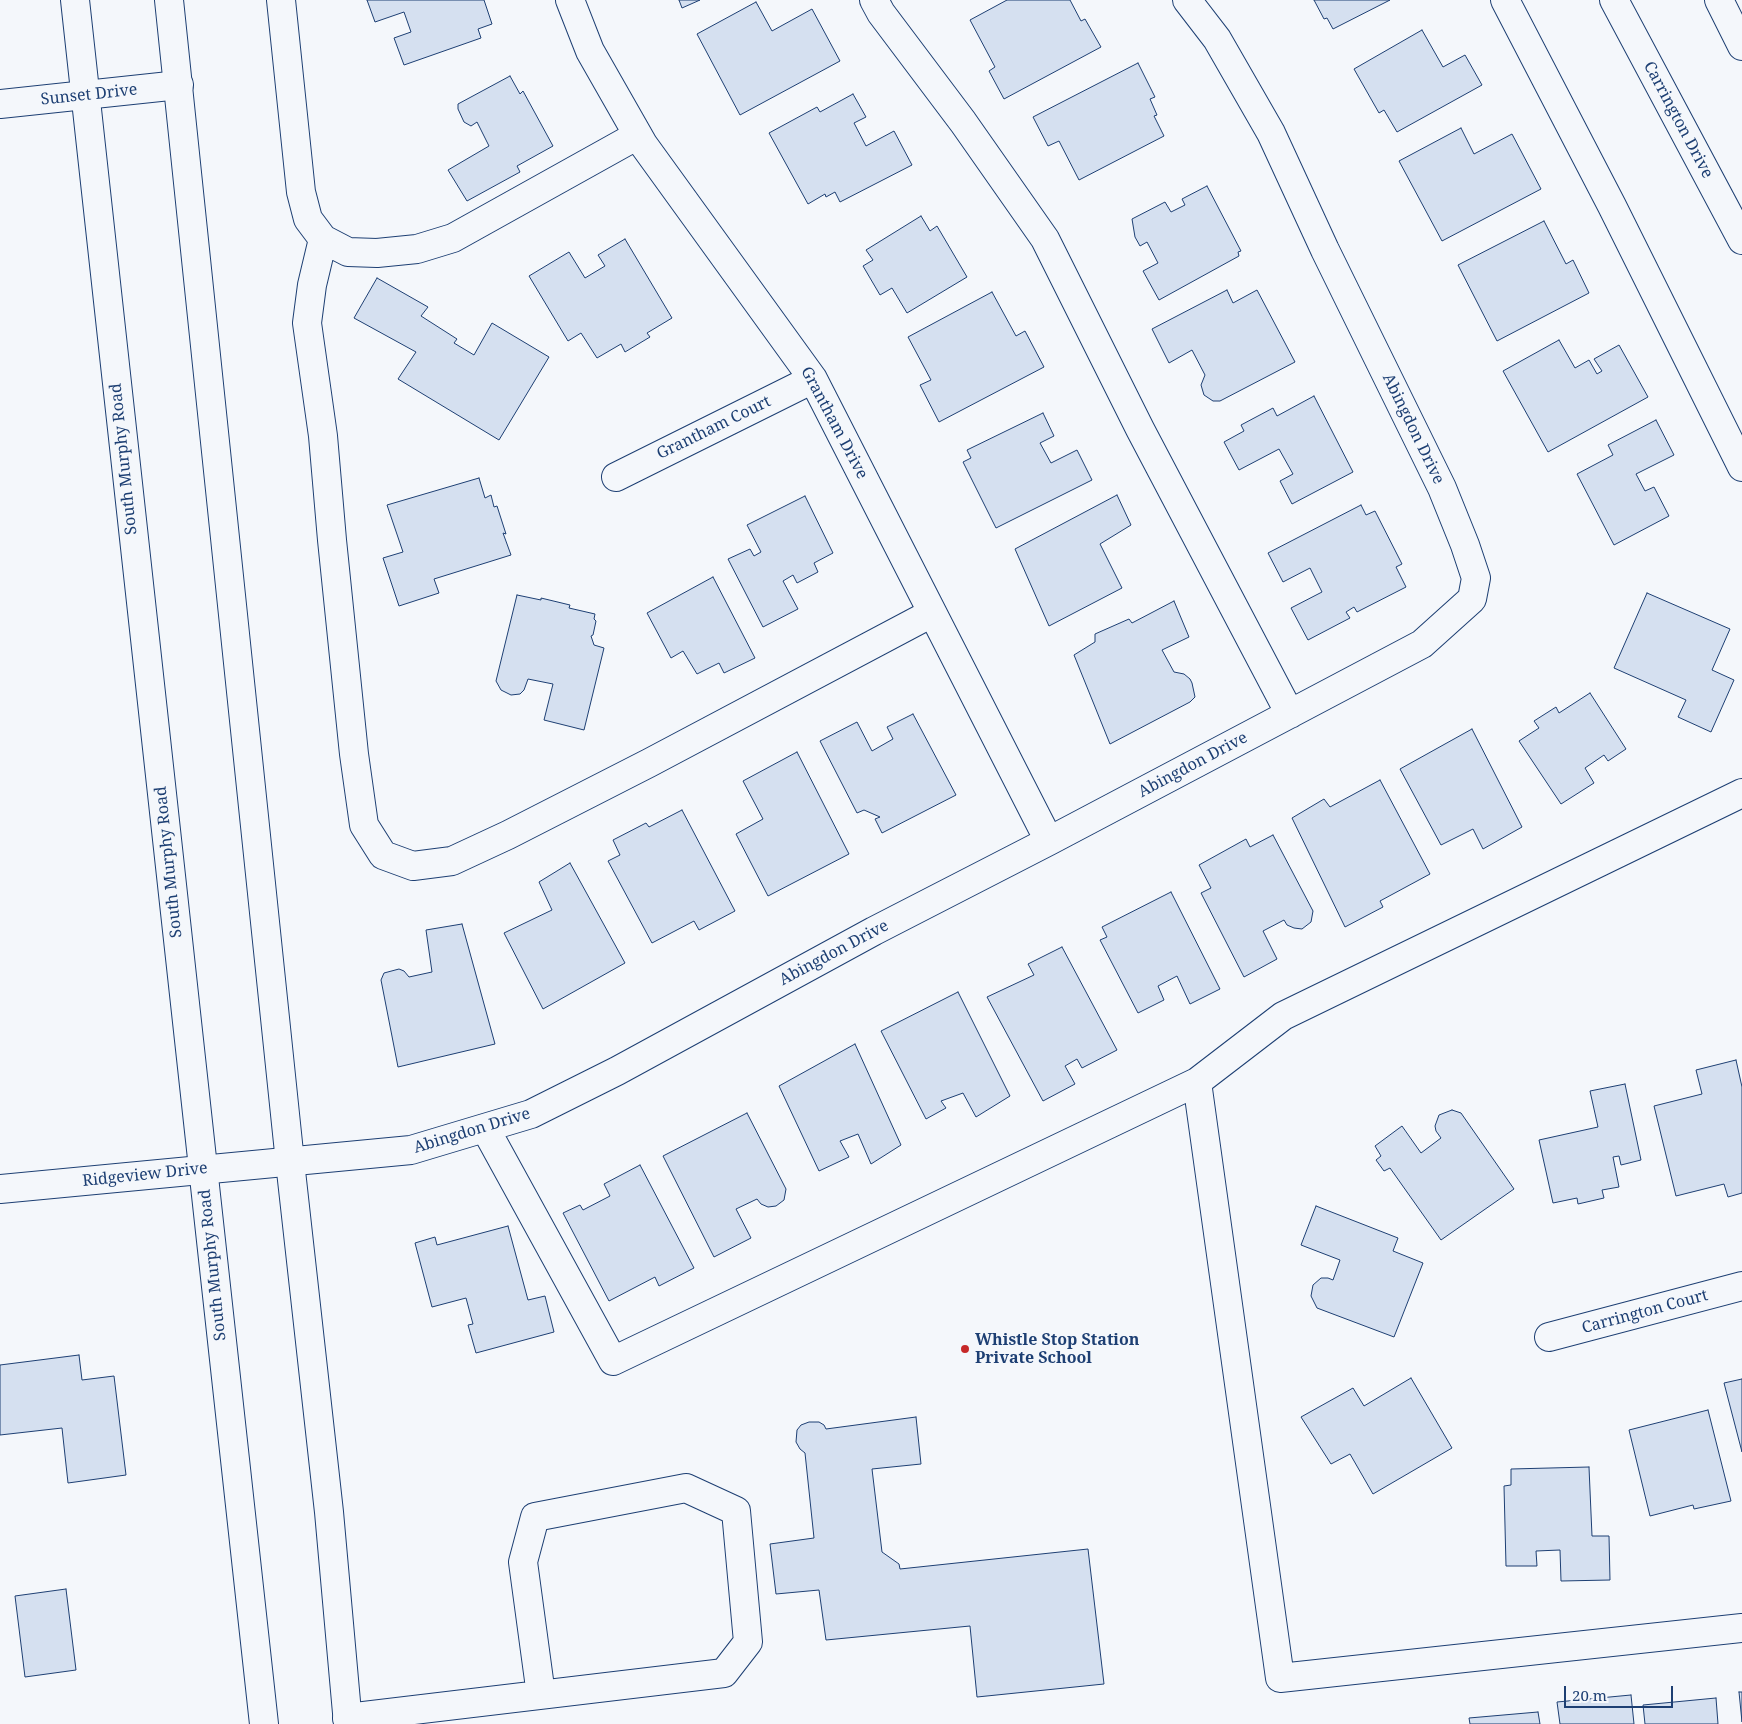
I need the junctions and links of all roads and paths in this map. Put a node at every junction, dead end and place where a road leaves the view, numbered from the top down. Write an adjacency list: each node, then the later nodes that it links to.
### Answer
1 (74, 0): 12 (street, South Murphy Road)
2 (169, 0): 11 (street)
3 (281, 0): 15 (street)
4 (570, 0): 14 (street, Grantham Drive)
5 (874, 0): 21 (street)
6 (1187, 0): 21 (street, Abingdon Drive)
7 (1504, 0): 18 (street)
8 (1614, 0): 16 (street, Carrington Drive)
9 (1719, 0): 10 (street)
10 (1742, 46)
11 (179, 85): 12 (street, Sunset Drive); 26 (street)
12 (84, 94): 13 (street, Sunset Drive); 27 (street, South Murphy Road)
13 (0, 104)
14 (638, 135): 15 (street); 17 (street, Grantham Drive)
15 (323, 239): 20 (street)
16 (1742, 240)
17 (813, 378): 19 (street, Grantham Court); 20 (street, Grantham Drive)
18 (1742, 466)
19 (616, 477)
20 (932, 613): 23 (street, Grantham Drive)
21 (1290, 714): 23 (street, Abingdon Drive)
22 (1742, 793): 24 (street)
23 (1048, 841): 25 (street, Abingdon Drive)
24 (1197, 1082): 25 (street); 31 (street)
25 (485, 1128): 26 (street, Abingdon Drive)
26 (290, 1162): 27 (street, Ridgeview Drive); 33 (street)
27 (202, 1169): 28 (street, Ridgeview Drive); 34 (street, South Murphy Road)
28 (0, 1189)
29 (1742, 1286): 30 (street, Carrington Court)
30 (1549, 1337)
31 (1742, 1628)
32 (541, 1695): 32 (street); 33 (street)
33 (348, 1721)
34 (264, 1724)

